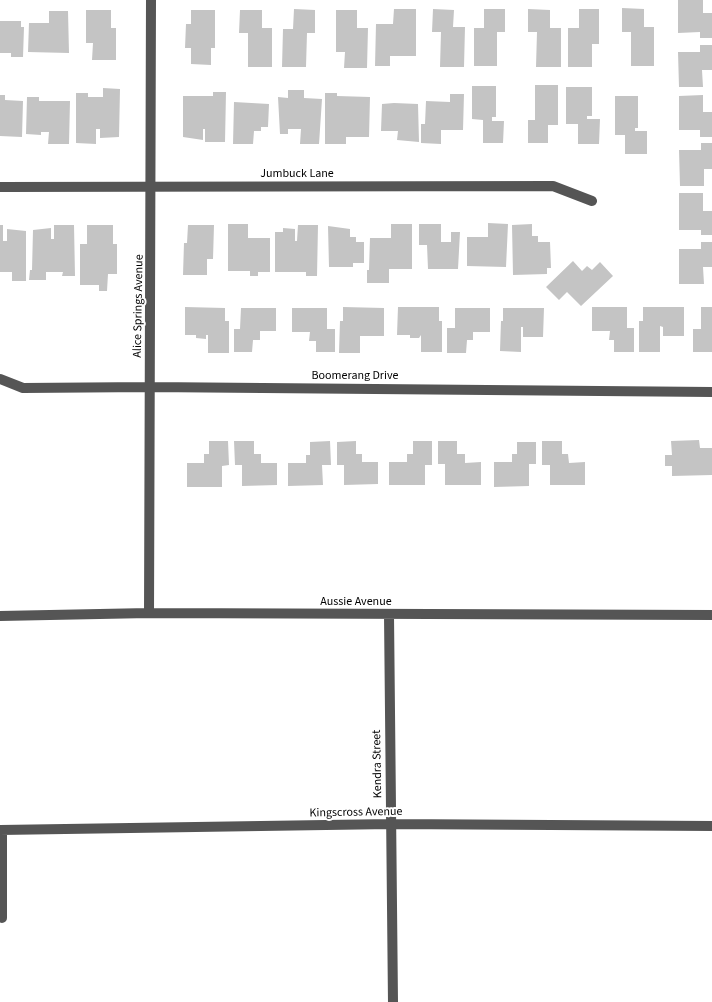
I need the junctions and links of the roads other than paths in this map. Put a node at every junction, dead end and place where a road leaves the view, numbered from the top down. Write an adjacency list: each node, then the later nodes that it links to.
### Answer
1 (151, 0): 3 (street, Alice Springs Avenue)
2 (0, 187): 3 (street, Jumbuck Lane)
3 (152, 187): 4 (street, Jumbuck Lane); 6 (street, Alice Springs Avenue)
4 (592, 201)
5 (0, 379): 6 (street, Boomerang Drive)
6 (150, 387): 7 (street, Boomerang Drive); 8 (street, Alice Springs Avenue)
7 (712, 392)
8 (149, 613): 9 (street, Aussie Avenue); 11 (street, Aussie Avenue)
9 (389, 615): 10 (street, Aussie Avenue); 12 (street, Kendra Street)
10 (712, 615)
11 (0, 616)
12 (391, 824): 13 (street, Kingscross Avenue); 14 (street, Kingscross Avenue); 16 (street, Kendra Street)
13 (712, 826)
14 (1, 830): 15 (street)
15 (2, 918)
16 (393, 1002)

